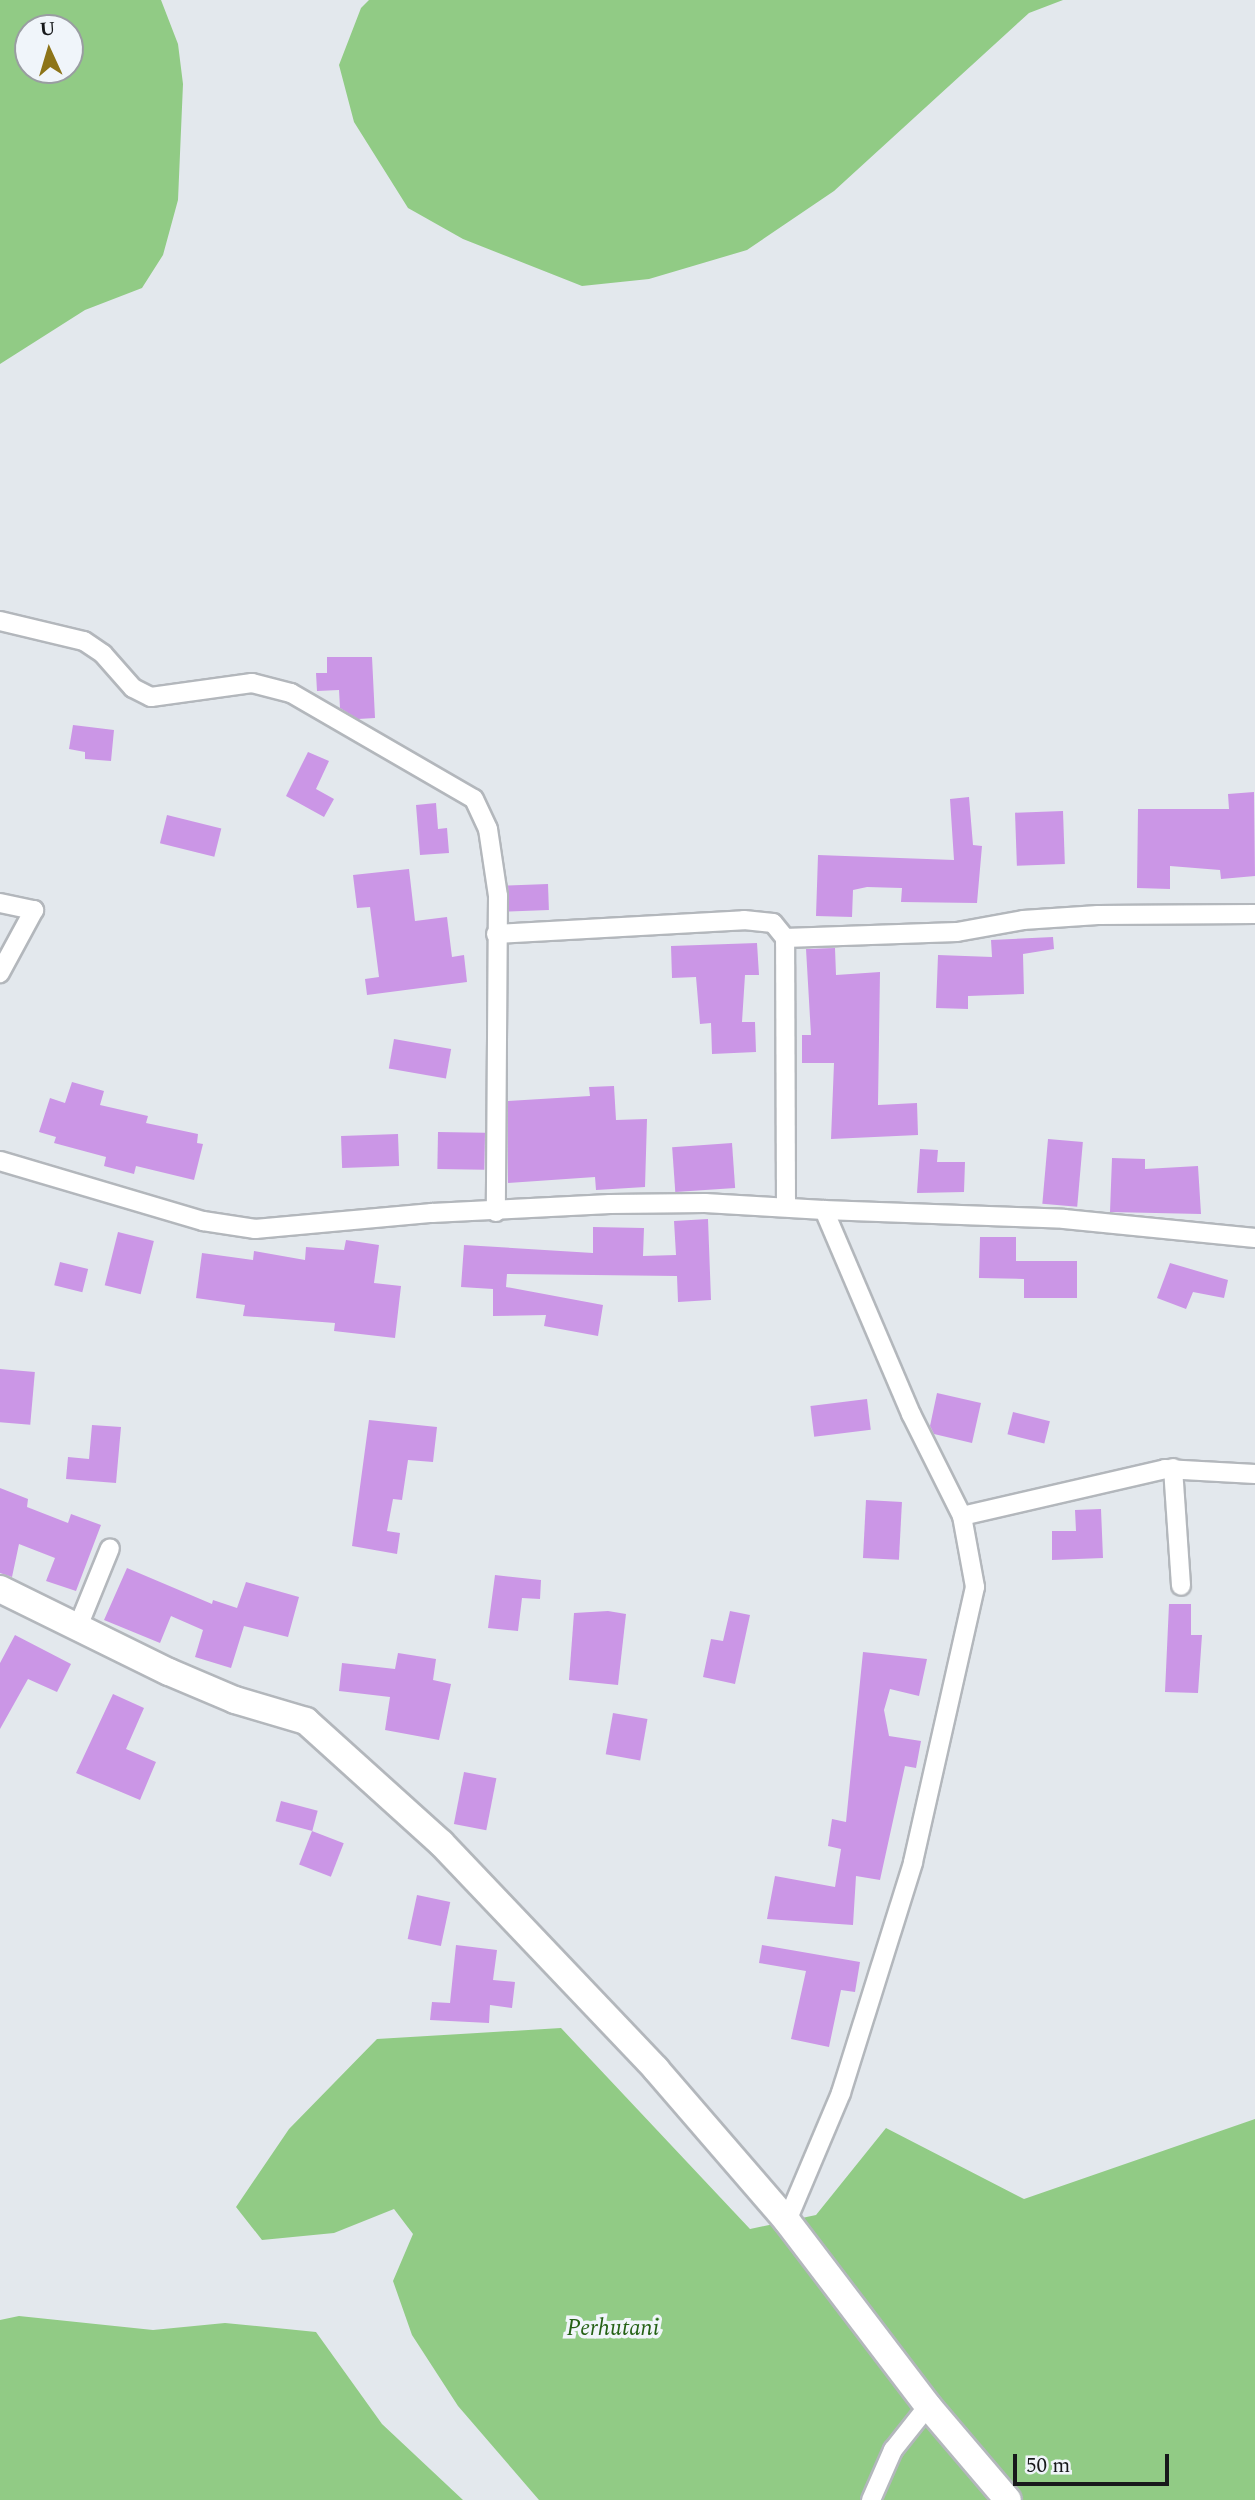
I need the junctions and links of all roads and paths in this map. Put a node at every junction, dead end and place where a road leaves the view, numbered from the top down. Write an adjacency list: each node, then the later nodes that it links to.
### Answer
1 (0, 621): 4 (street)
2 (0, 903): 6 (street)
3 (1255, 914): 5 (street)
4 (496, 934): 5 (street); 10 (street)
5 (785, 938): 8 (street)
6 (0, 973)
7 (0, 1161): 10 (street)
8 (786, 1206): 9 (street); 10 (street)
9 (824, 1210): 11 (street); 14 (street)
10 (496, 1212)
11 (1255, 1238)
12 (1173, 1468): 13 (street); 14 (street); 16 (street)
13 (1255, 1474)
14 (962, 1517): 19 (street)
15 (110, 1548): 18 (street)
16 (1181, 1586)
17 (0, 1589): 18 (street)
18 (77, 1629): 19 (street)
19 (787, 2221): 20 (street)
20 (928, 2406): 21 (street); 22 (street)
21 (871, 2500)
22 (1008, 2500)

